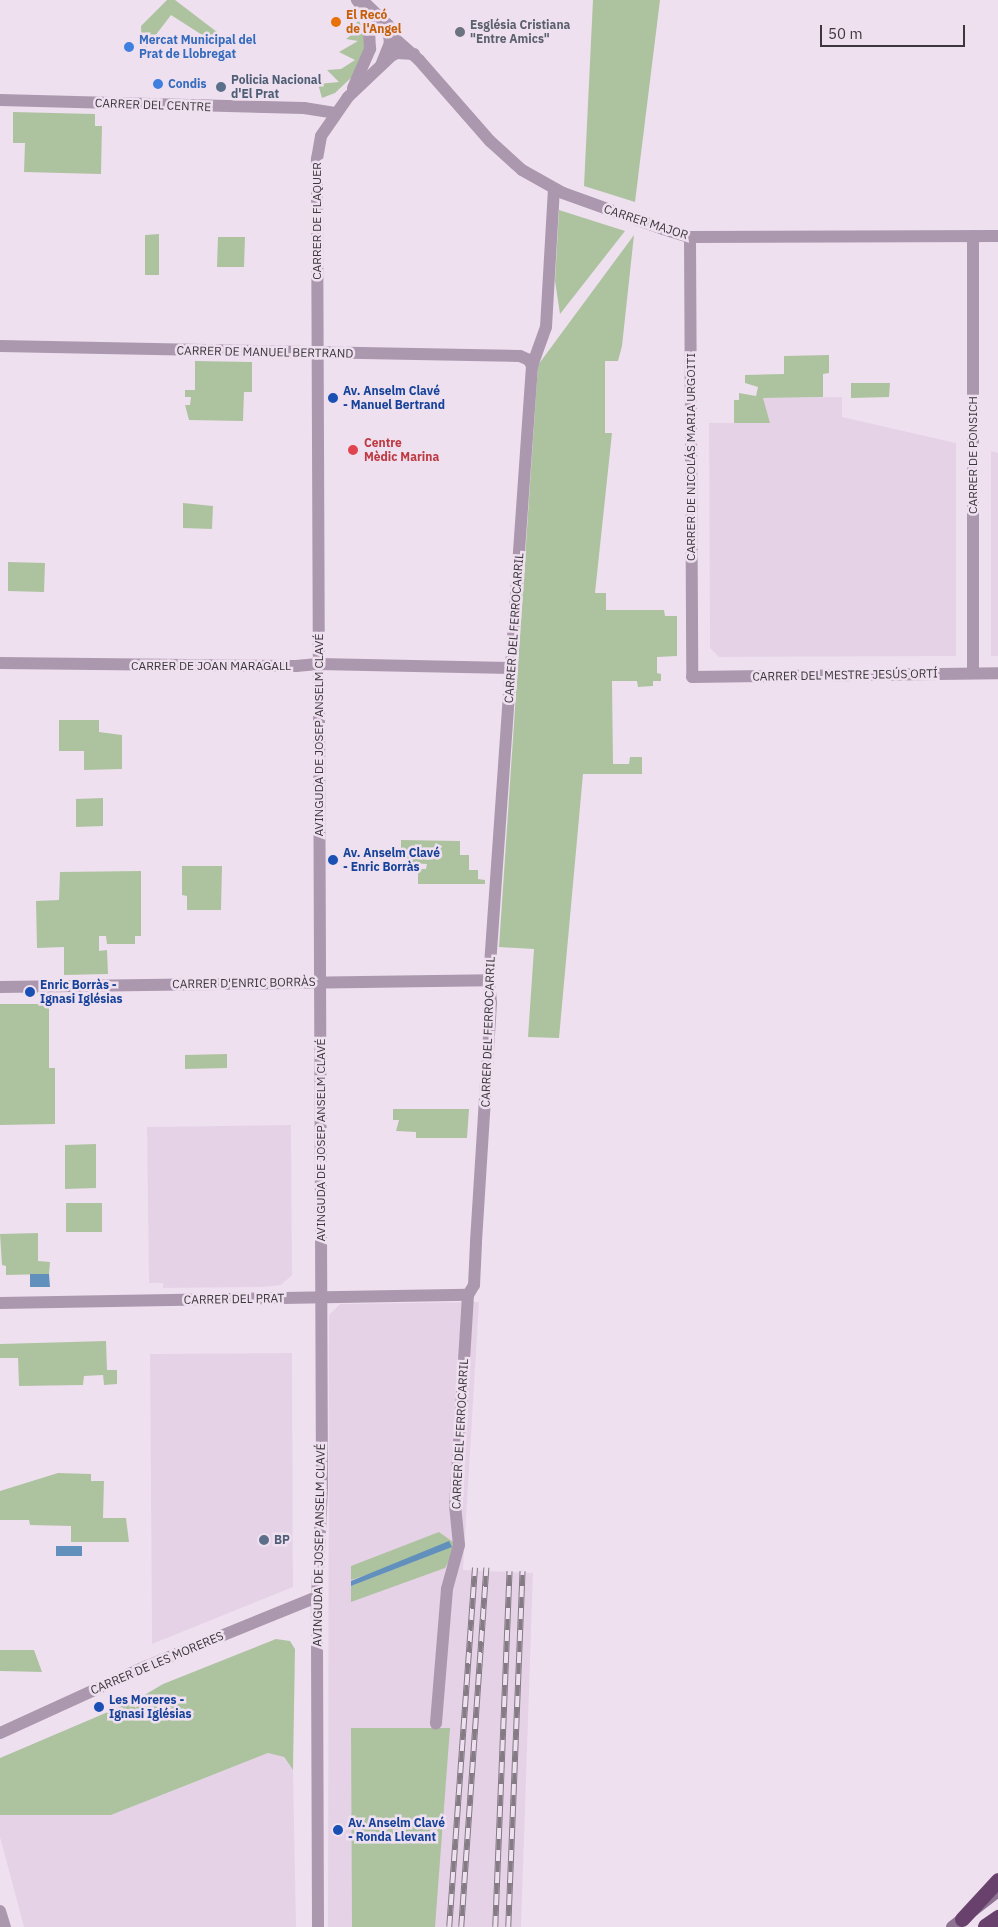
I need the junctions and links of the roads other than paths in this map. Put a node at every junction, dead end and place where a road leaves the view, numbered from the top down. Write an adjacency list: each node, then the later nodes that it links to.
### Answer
1 (357, 0): 3 (street)
2 (362, 0): 4 (street)
3 (368, 16): 4 (street, CARRER MAJOR); 7 (street)
4 (390, 32): 5 (street, CARRER MAJOR); 6 (street)
5 (414, 54): 6 (street); 10 (street, CARRER MAJOR)
6 (380, 67): 7 (street)
7 (348, 97): 9 (street, CARRER DE FLAQUER)
8 (0, 100): 9 (street, CARRER DEL CENTRE)
9 (335, 113): 15 (street, CARRER DE FLAQUER)
10 (558, 191): 13 (street, CARRER MAJOR); 16 (street, CARRER DEL FERROCARRIL)
11 (972, 236): 12 (street, CARRER MAJOR); 13 (street, CARRER MAJOR); 20 (street, CARRER DE PONSICH)
12 (998, 236)
13 (690, 237): 22 (street, CARRER DE NICOLÁS MARIA URGOITI)
14 (0, 346): 15 (street, CARRER DE MANUEL BERTRAND)
15 (318, 353): 16 (street, CARRER DE MANUEL BERTRAND); 18 (street, AVINGUDA DE JOSEP ANSELM CLAVÉ)
16 (530, 363): 19 (street, CARRER DEL FERROCARRIL)
17 (0, 663): 18 (street, CARRER DE JOAN MARAGALL)
18 (318, 664): 19 (street, CARRER DE JOAN MARAGALL); 24 (street, AVINGUDA DE JOSEP ANSELM CLAVÉ)
19 (511, 668): 23 (street, CARRER DEL FERROCARRIL)
20 (973, 673): 21 (street, CARRER DEL MESTRE JESÚS ORTÍ); 22 (street, CARRER DEL MESTRE JESÚS ORTÍ)
21 (998, 673)
22 (692, 677)
23 (489, 980): 24 (street, CARRER D'ENRIC BORRÀS); 26 (street, CARRER DEL FERROCARRIL)
24 (320, 982): 25 (street, CARRER D'ENRIC BORRÀS); 27 (street, AVINGUDA DE JOSEP ANSELM CLAVÉ)
25 (0, 987)
26 (468, 1295): 27 (street, CARRER DEL PRAT); 30 (street, CARRER DEL FERROCARRIL)
27 (321, 1297): 28 (street, CARRER DEL PRAT); 29 (street, AVINGUDA DE JOSEP ANSELM CLAVÉ)
28 (0, 1303)
29 (317, 1597): 31 (street, CARRER DE LES MORERES); 39 (street, AVINGUDA DE JOSEP ANSELM CLAVÉ)
30 (436, 1724)
31 (0, 1733)
32 (998, 1880): 36 (highway)
33 (998, 1891): 36 (main road)
34 (0, 1911): 38 (street)
35 (998, 1916): 37 (highway)
36 (957, 1923)
37 (984, 1926)
38 (5, 1927)
39 (318, 1927)

